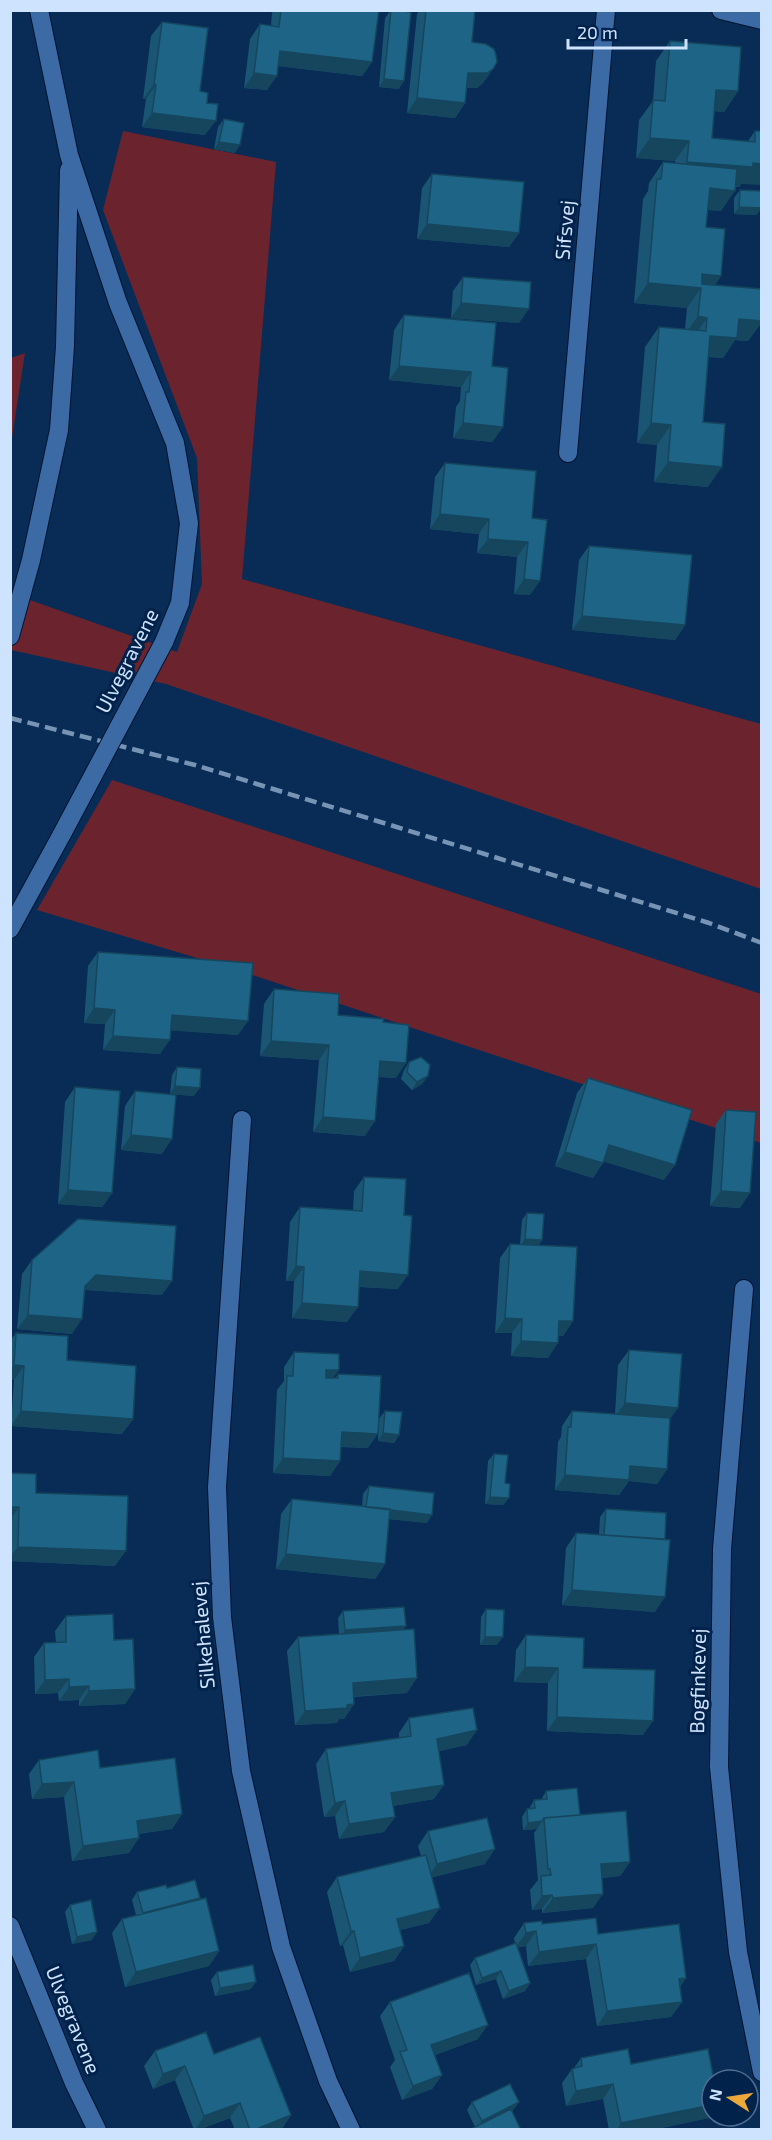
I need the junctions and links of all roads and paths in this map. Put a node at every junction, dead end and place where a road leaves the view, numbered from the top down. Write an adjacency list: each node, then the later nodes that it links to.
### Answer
1 (39, 10): 5 (street, Ulvegravene)
2 (606, 10): 6 (street, Sifsvej)
3 (722, 10): 4 (street)
4 (762, 20)
5 (69, 155): 7 (street, Ulvegravene); 8 (street, Ulvegravene, bridge)
6 (568, 453)
7 (10, 636)
8 (10, 929)
9 (242, 1120): 14 (street, Silkehalevej)
10 (744, 1289): 12 (street, Bogfinkevej)
11 (10, 1926): 13 (street, Ulvegravene)
12 (762, 2072)
13 (97, 2130)
14 (351, 2130)

